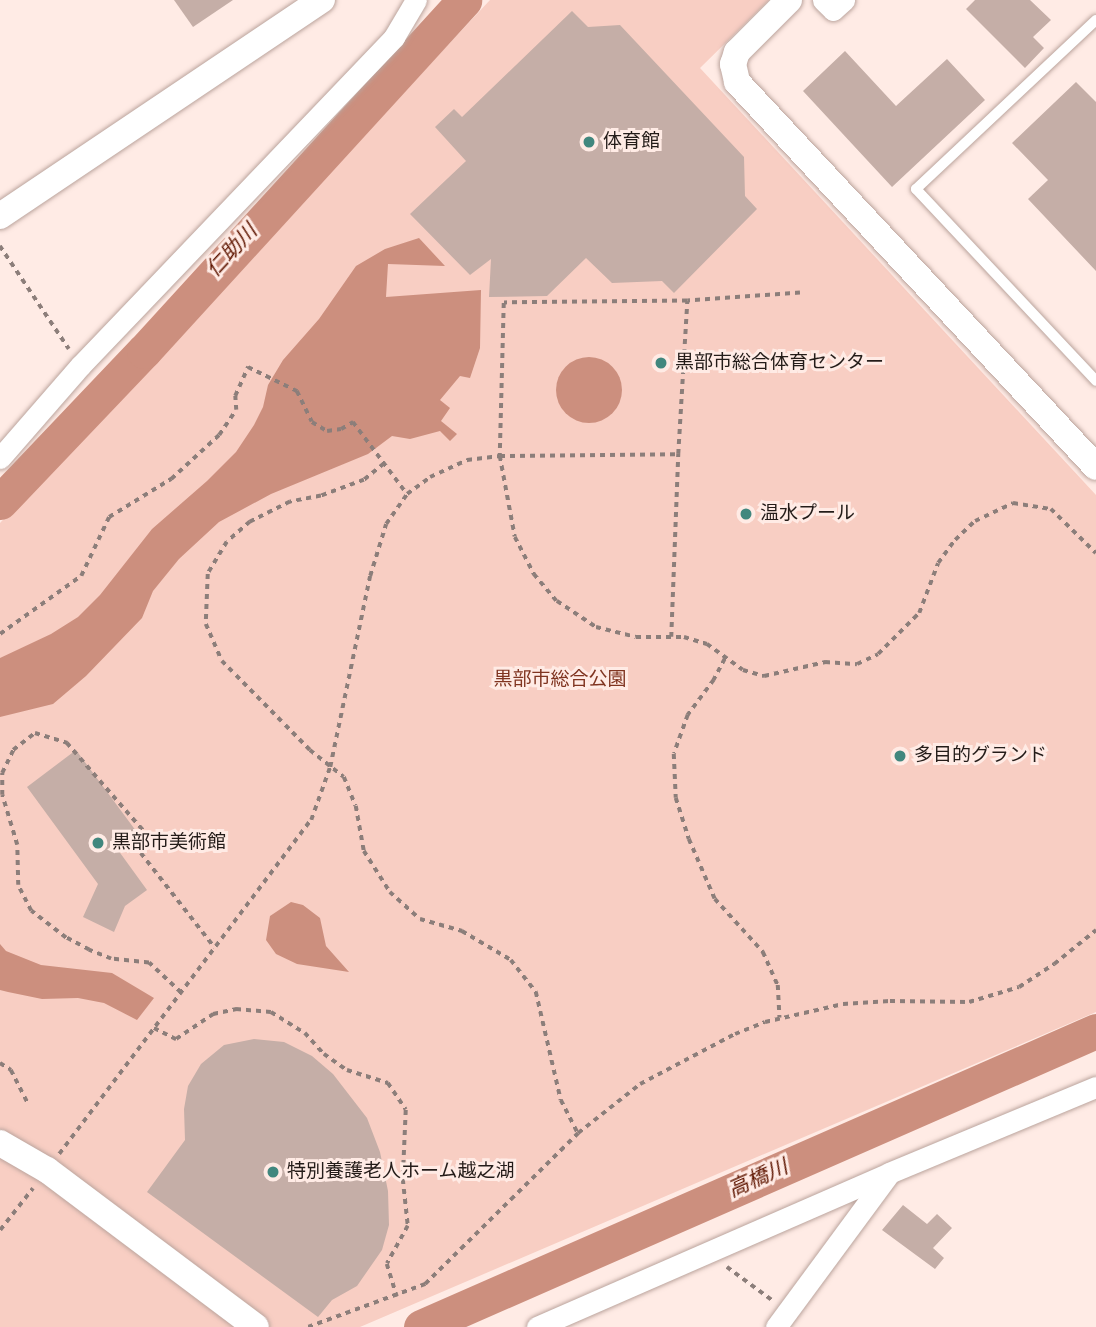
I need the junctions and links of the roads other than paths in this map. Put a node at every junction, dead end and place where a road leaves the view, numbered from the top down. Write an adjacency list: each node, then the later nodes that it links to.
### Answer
1 (322, 0): 7 (street)
2 (416, 0): 9 (street)
3 (789, 0): 10 (street)
4 (823, 0): 5 (street)
5 (844, 0)
6 (1096, 20): 8 (lane)
7 (0, 216)
8 (1096, 381)
9 (0, 458)
10 (1096, 467)
11 (1096, 1087): 13 (street)
12 (0, 1143): 15 (street)
13 (889, 1173): 14 (street); 16 (street)
14 (782, 1319)
15 (256, 1327)
16 (537, 1327)

